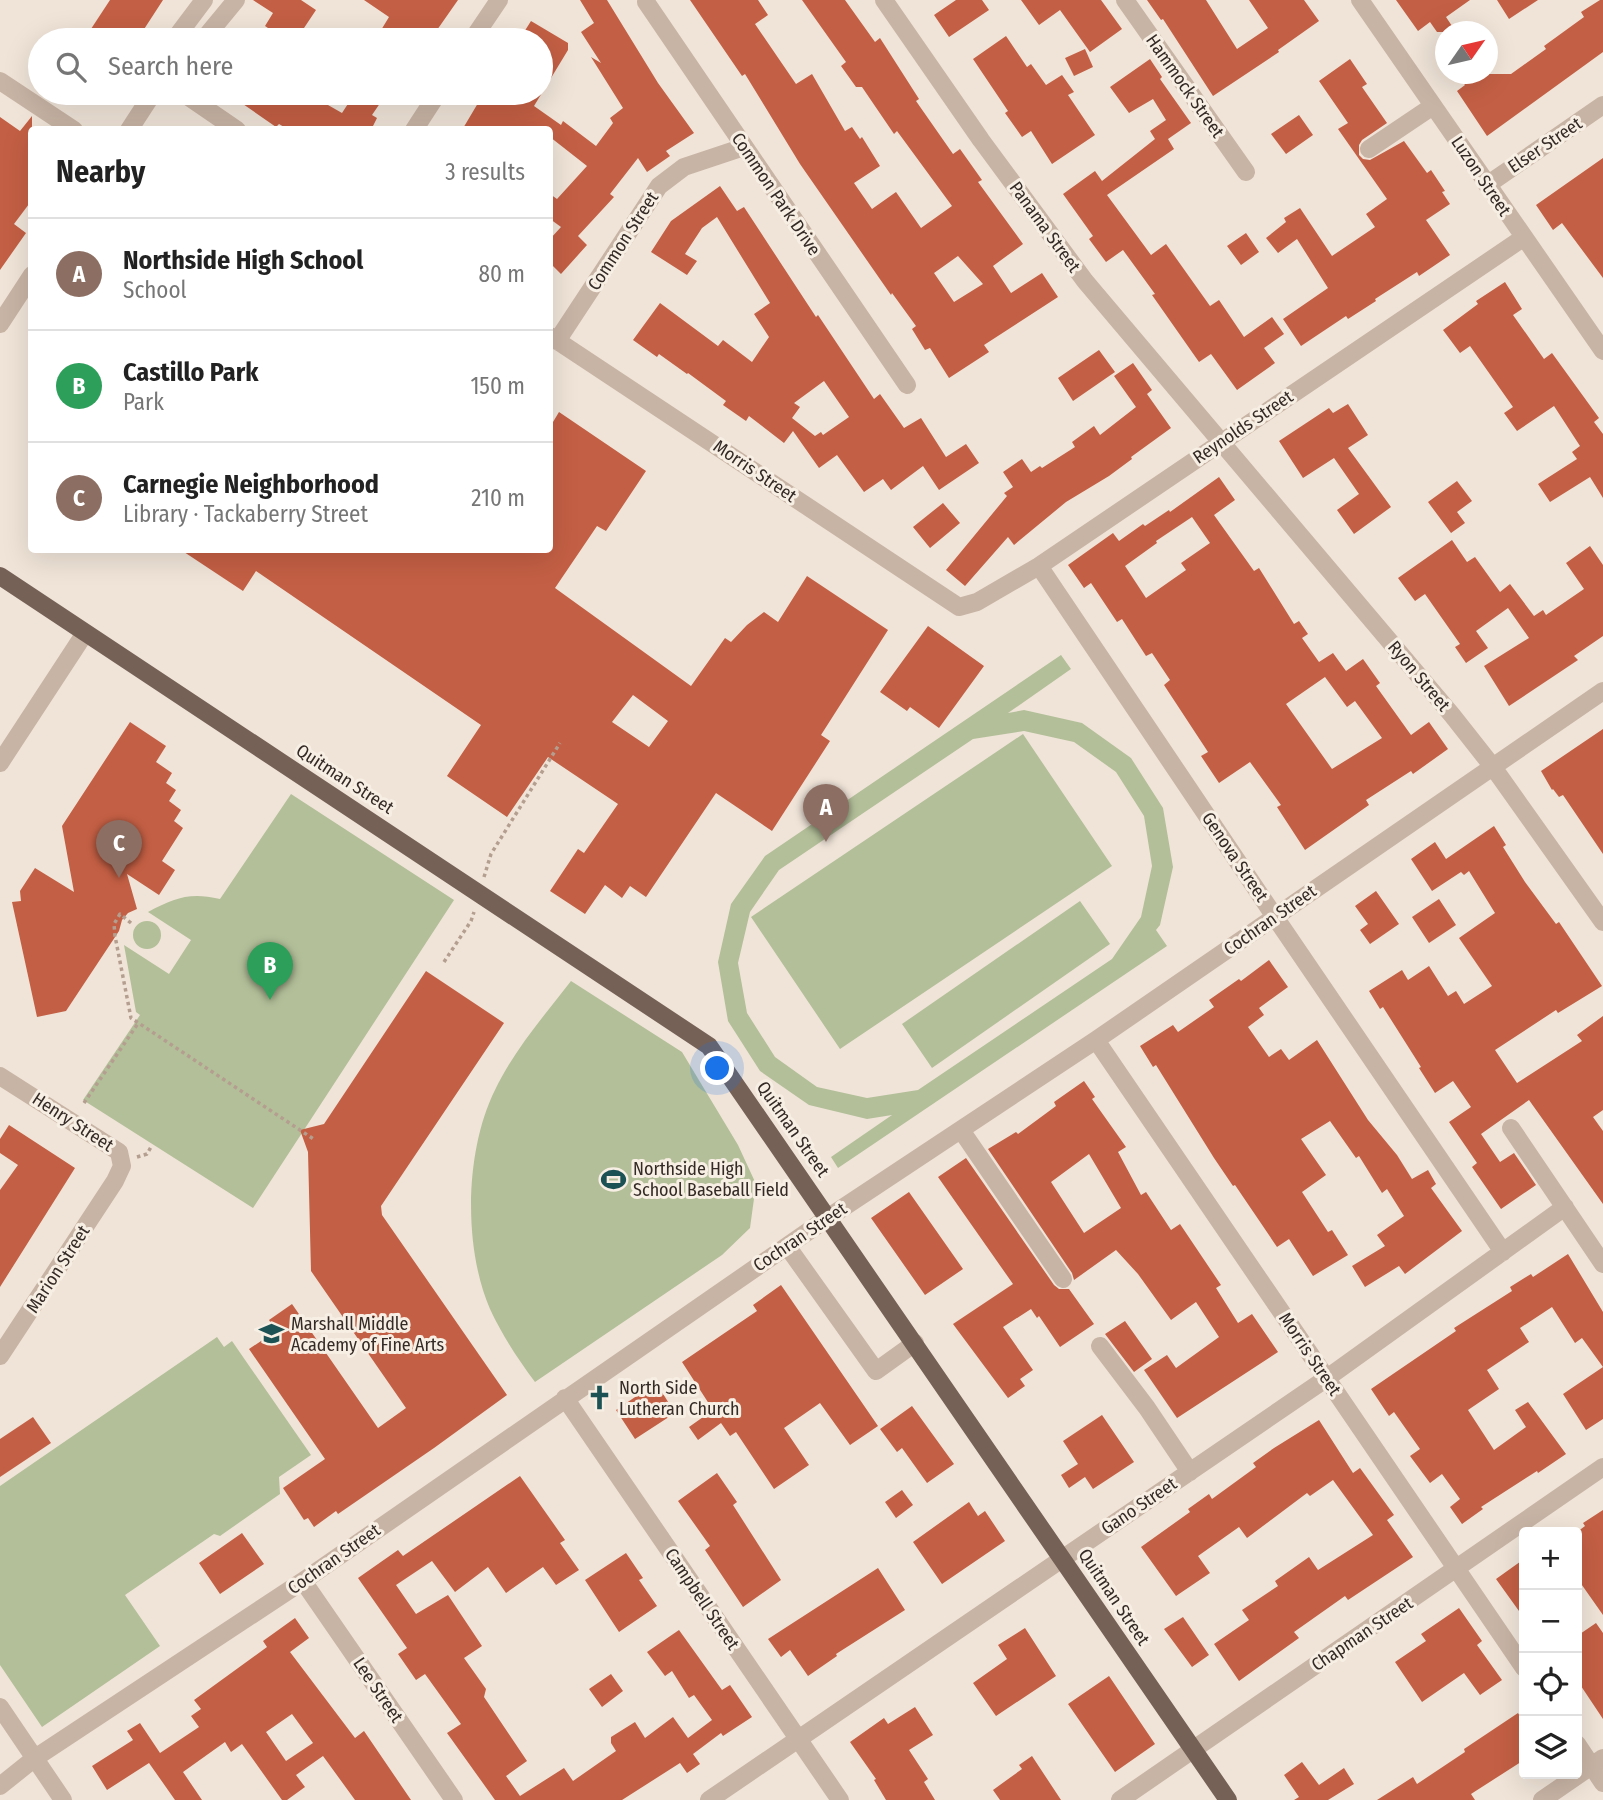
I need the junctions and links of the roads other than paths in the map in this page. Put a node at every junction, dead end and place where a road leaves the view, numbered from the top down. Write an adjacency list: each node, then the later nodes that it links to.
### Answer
1 (204, 0): 8 (street)
2 (236, 0): 9 (street)
3 (499, 0): 10 (street)
4 (884, 0): 33 (street, Panama Street)
5 (1125, 0): 25 (street, Hammock Street)
6 (1360, 0): 18 (street, Luzon Street)
7 (646, 2): 23 (street, Common Park Drive)
8 (183, 28)
9 (213, 28)
10 (480, 28)
11 (0, 81): 12 (street)
12 (28, 100)
13 (36, 105): 19 (street)
14 (145, 105): 20 (street)
15 (201, 105): 21 (street)
16 (430, 105): 22 (street)
17 (1603, 105): 26 (street, Elser Street)
18 (1433, 106): 24 (street); 26 (street, Luzon Street)
19 (68, 126)
20 (132, 126)
21 (231, 126)
22 (417, 126)
23 (744, 147): 30 (street, Common Street); 32 (street, Common Park Drive)
24 (1369, 149)
25 (1246, 172)
26 (1487, 185): 27 (street, Luzon Street)
27 (1523, 238): 31 (street, Luzon Street); 33 (street, Reynolds Street)
28 (28, 281): 29 (street)
29 (0, 324)
30 (553, 339): 36 (street, Morris Street)
31 (1603, 351)
32 (907, 385)
33 (1220, 442): 34 (street, Reynolds Street); 40 (street, Ryon Street)
34 (1039, 566): 36 (street, Reynolds Street); 41 (street, Genova Street)
35 (0, 576): 37 (main road, Quitman Street)
36 (959, 607)
37 (85, 633): 39 (street); 49 (main road, Quitman Street)
38 (1603, 691): 40 (street, Cochran Street)
39 (0, 763)
40 (1493, 767): 41 (street, Cochran Street); 42 (street, Ryon Street)
41 (1275, 917): 43 (street, Cochran Street); 51 (street, Genova Street)
42 (1603, 922)
43 (1096, 1040): 46 (street, Cochran Street); 57 (street, Morris Street)
44 (0, 1076): 47 (street, Henry Street)
45 (1511, 1128): 48 (street)
46 (961, 1130): 49 (street, Cochran Street); 53 (street)
47 (115, 1181): 56 (street, Marion Street)
48 (1565, 1207): 51 (street, Gano Street); 52 (street)
49 (829, 1217): 50 (street, Cochran Street); 54 (main road, Quitman Street)
50 (787, 1246): 54 (street); 58 (street, Cochran Street)
51 (1503, 1252): 57 (street, Gano Street)
52 (1603, 1264)
53 (1063, 1279)
54 (915, 1343): 61 (main road, Quitman Street)
55 (1100, 1346): 60 (street)
56 (0, 1356)
57 (1327, 1378): 60 (street, Gano Street); 62 (street, Morris Street)
58 (565, 1398): 63 (street, Cochran Street); 66 (street, Campbell Street)
59 (1603, 1467): 62 (street, Chapman Street)
60 (1190, 1472): 61 (street, Gano Street)
61 (1063, 1559): 66 (street, Gano Street); 68 (main road, Quitman Street)
62 (1457, 1569): 64 (street, Morris Street); 68 (street, Chapman Street)
63 (303, 1581): 69 (street, Cochran Street); 74 (street, Lee Street)
64 (1519, 1661)
65 (0, 1707): 69 (street)
66 (797, 1739): 75 (street, Gano Street); 76 (street, Campbell Street)
67 (1582, 1748): 70 (street)
68 (1193, 1750): 77 (street, Chapman Street); 78 (main road, Quitman Street)
69 (35, 1758): 72 (street, Cochran Street); 73 (street)
70 (1597, 1762): 71 (street); 79 (street)
71 (1603, 1783)
72 (0, 1786)
73 (62, 1800)
74 (454, 1800)
75 (709, 1800)
76 (840, 1800)
77 (1120, 1800)
78 (1228, 1800)
79 (1542, 1800)

